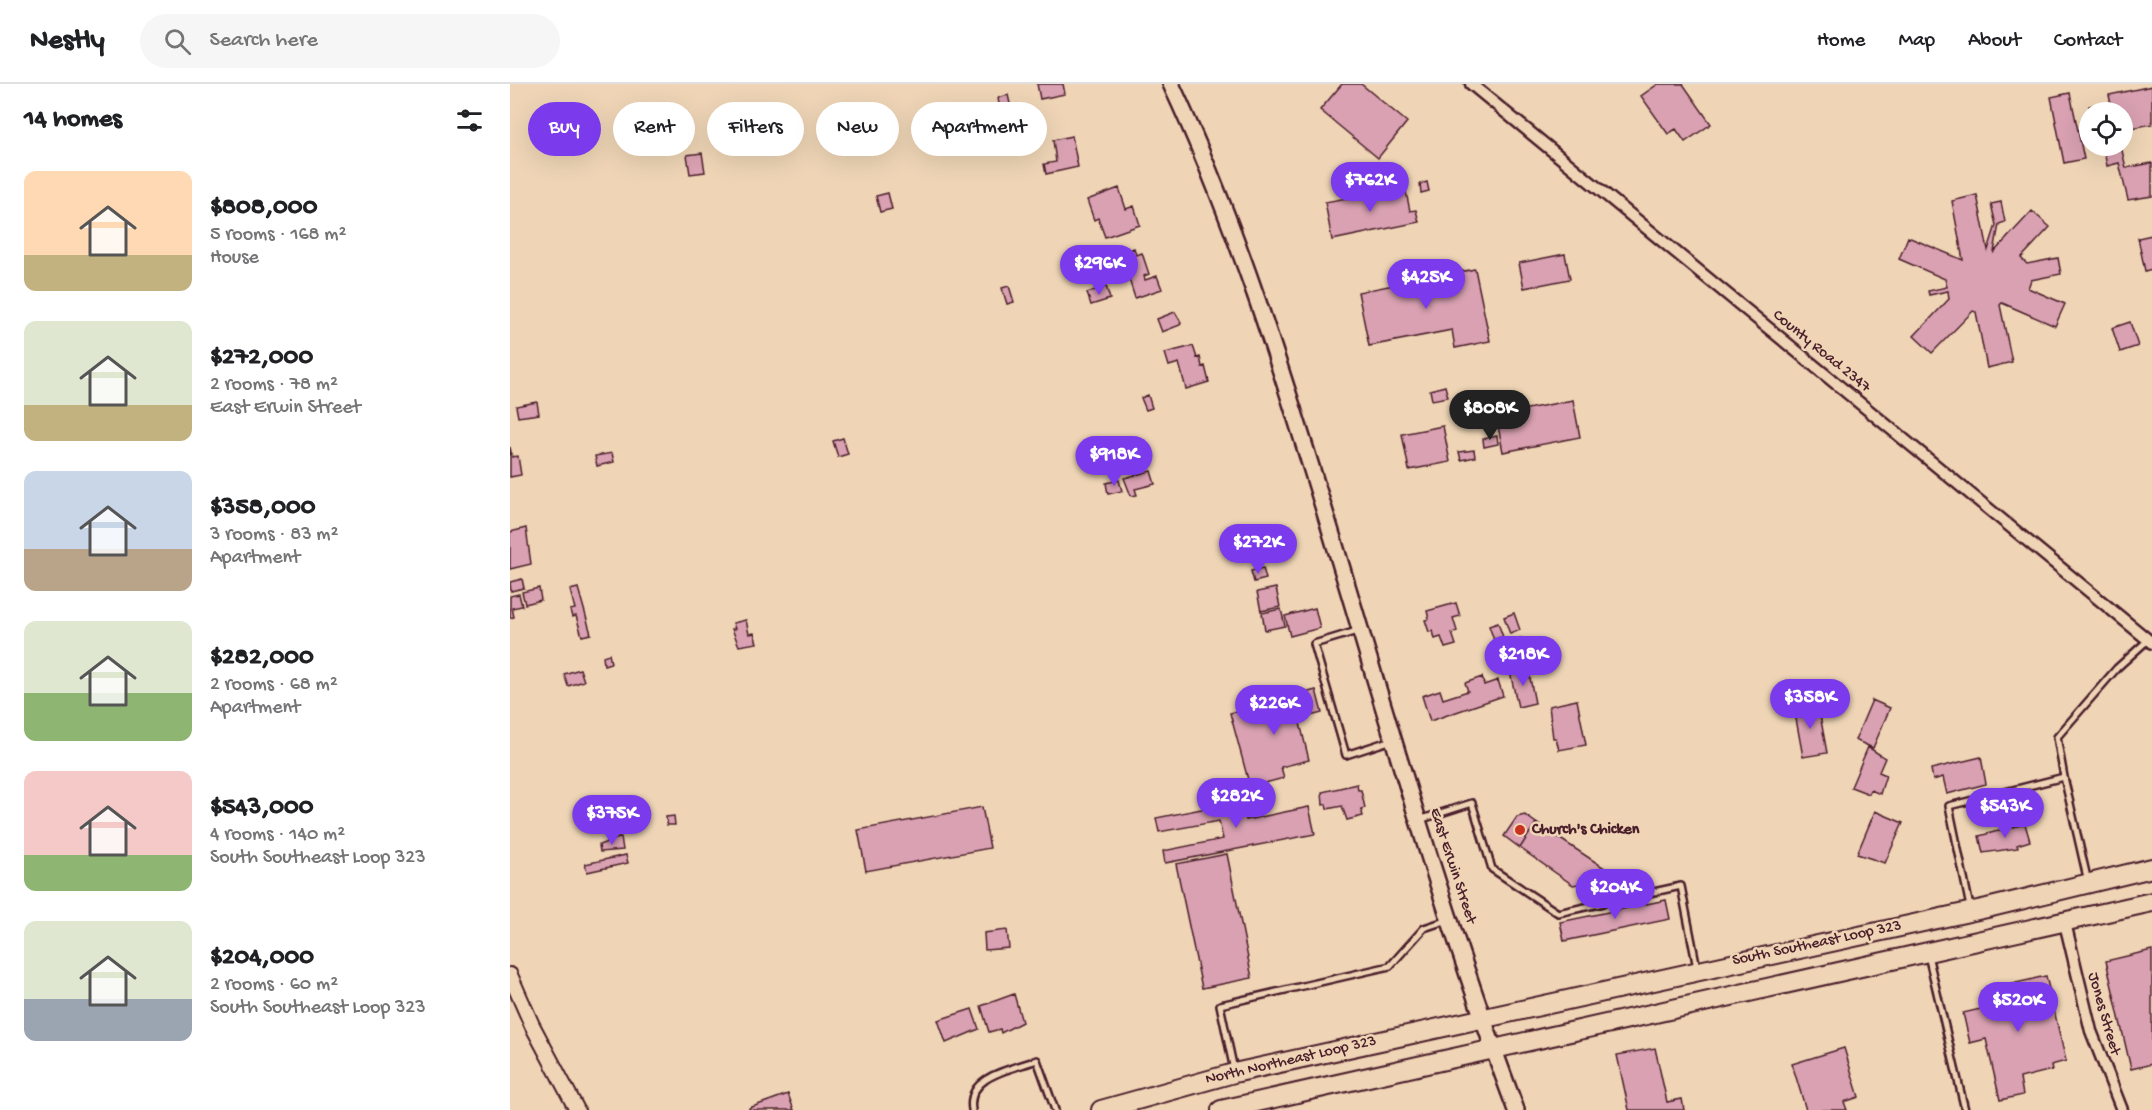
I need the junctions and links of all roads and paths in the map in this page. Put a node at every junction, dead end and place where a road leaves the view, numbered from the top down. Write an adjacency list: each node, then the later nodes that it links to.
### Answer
1 (1171, 84): 3 (main road, East Erwin Street)
2 (1472, 84): 4 (street, County Road 2347)
3 (1360, 630): 5 (main road, East Erwin Street); 5 (lane)
4 (2150, 641): 6 (lane)
5 (1393, 739): 7 (main road, East Erwin Street)
6 (2064, 777): 9 (lane); 11 (lane)
7 (1418, 820): 12 (main road, East Erwin Street); 15 (lane)
8 (2152, 868): 9 (highway, South Southeast Loop 323)
9 (2089, 883): 11 (highway, South Southeast Loop 323)
10 (2152, 902): 13 (highway, South Southeast Loop 323)
11 (1971, 911): 15 (highway, South Southeast Loop 323)
12 (1450, 919): 17 (main road, East Erwin Street); 19 (lane)
13 (2065, 923): 14 (highway, South Southeast Loop 323); 20 (street, Jones Street)
14 (1928, 954): 18 (highway, South Southeast Loop 323); 27 (lane)
15 (1697, 970): 17 (highway, South Southeast Loop 323)
16 (510, 975): 21 (street)
17 (1482, 1017): 18 (main road, East Erwin Street); 19 (highway, North Northeast Loop 323)
18 (1493, 1048): 25 (highway, North Northeast Loop 323); 26 (main road, East Erwin Street)
19 (1234, 1073): 24 (highway, North Northeast Loop 323)
20 (2118, 1109)
21 (577, 1110)
22 (972, 1110): 23 (lane)
23 (1055, 1110)
24 (1101, 1110)
25 (1221, 1110)
26 (1516, 1110)
27 (1965, 1110)

